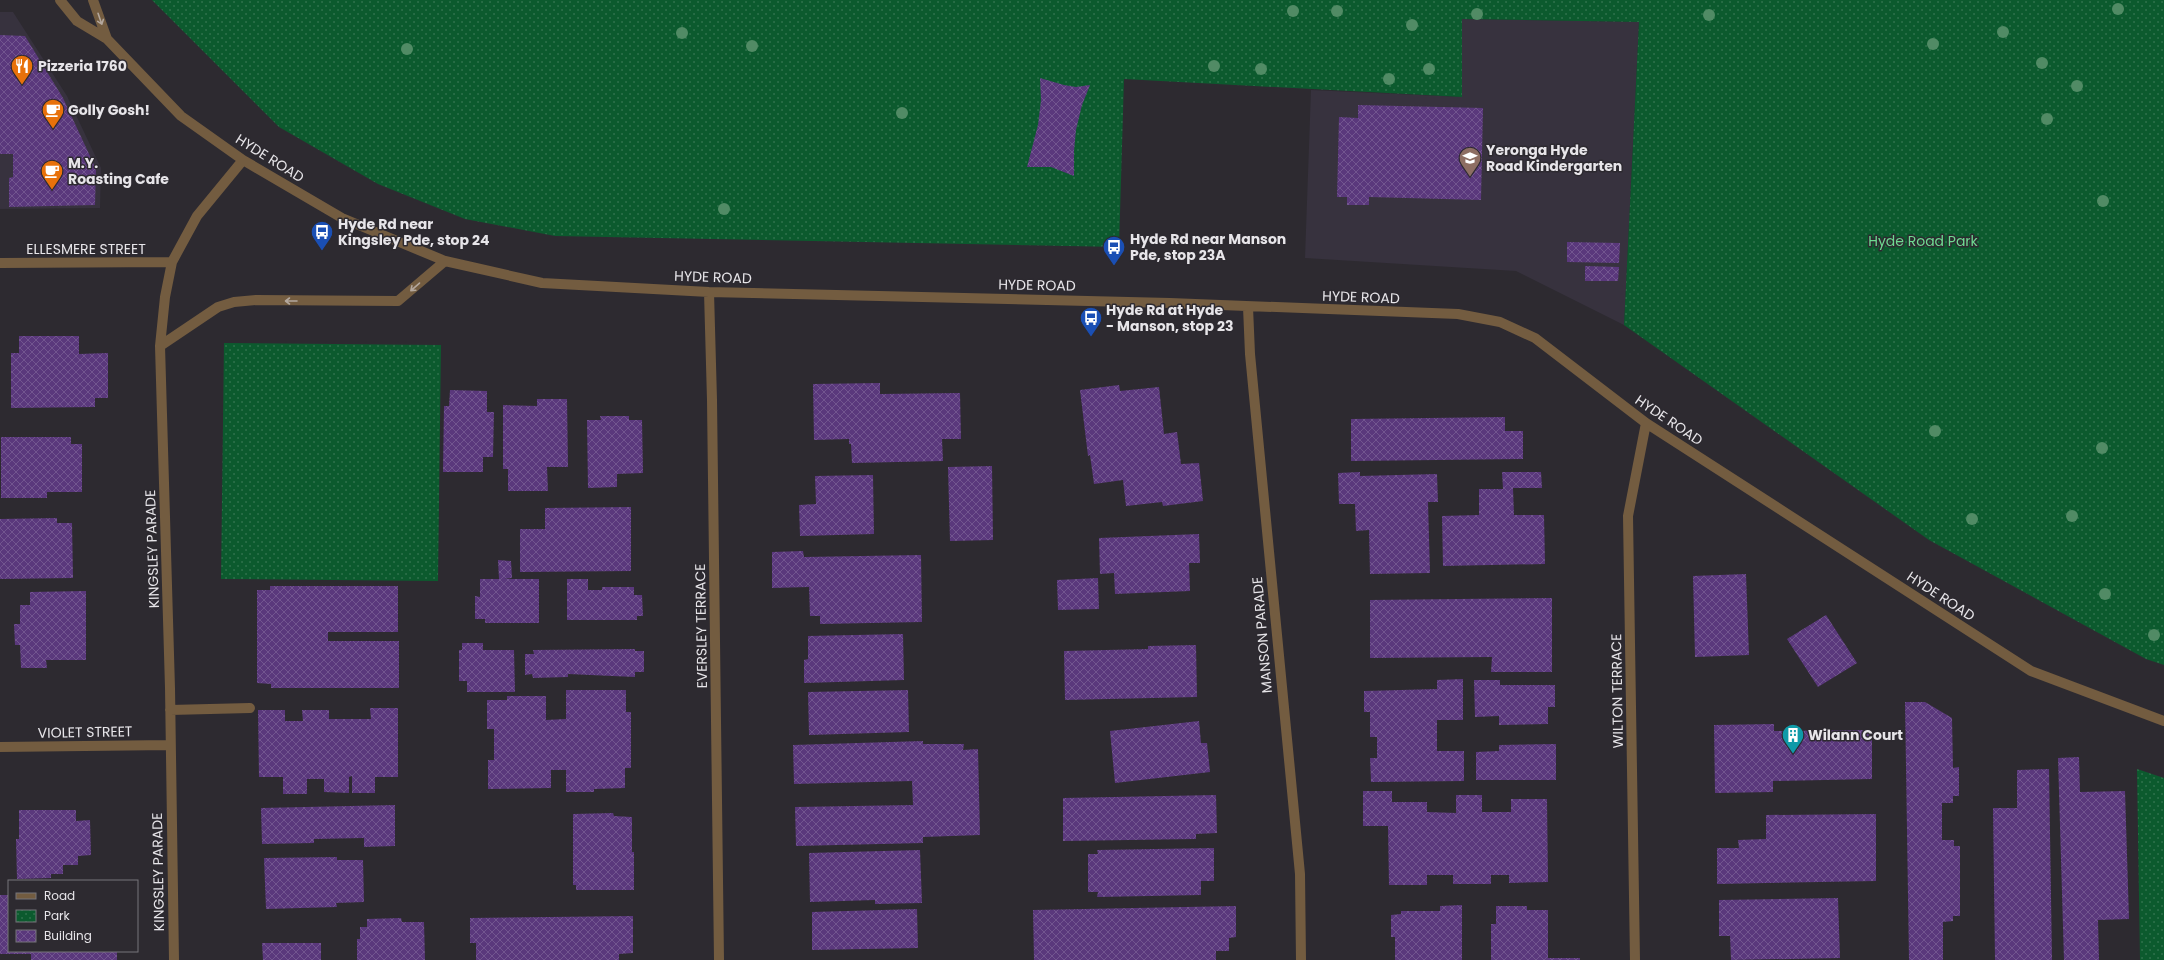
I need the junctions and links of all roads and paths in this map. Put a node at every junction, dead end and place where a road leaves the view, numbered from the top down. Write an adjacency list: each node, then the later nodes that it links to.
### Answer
1 (60, 0): 3 (street, HYDE ROAD)
2 (93, 0): 3 (street, HYDE ROAD, one-way to 3)
3 (107, 39): 4 (street, HYDE ROAD)
4 (243, 160): 5 (street, HYDE ROAD); 6 (street, KINGSLEY PARADE)
5 (445, 261): 8 (street, HYDE ROAD); 10 (street, one-way to 10)
6 (172, 262): 7 (street, ELLESMERE STREET); 10 (street, KINGSLEY PARADE)
7 (0, 263)
8 (709, 292): 9 (street, HYDE ROAD); 18 (street, EVERSLEY TERRACE)
9 (1248, 307): 11 (street, HYDE ROAD); 19 (street, MANSON PARADE)
10 (160, 346): 13 (street, KINGSLEY PARADE)
11 (1646, 423): 14 (street, HYDE ROAD); 20 (street, WILTON TERRACE)
12 (250, 708): 13 (street)
13 (170, 710): 15 (street, KINGSLEY PARADE)
14 (2164, 721)
15 (170, 745): 16 (street, VIOLET STREET); 17 (street, KINGSLEY PARADE)
16 (0, 747)
17 (174, 960)
18 (719, 960)
19 (1301, 960)
20 (1635, 960)

